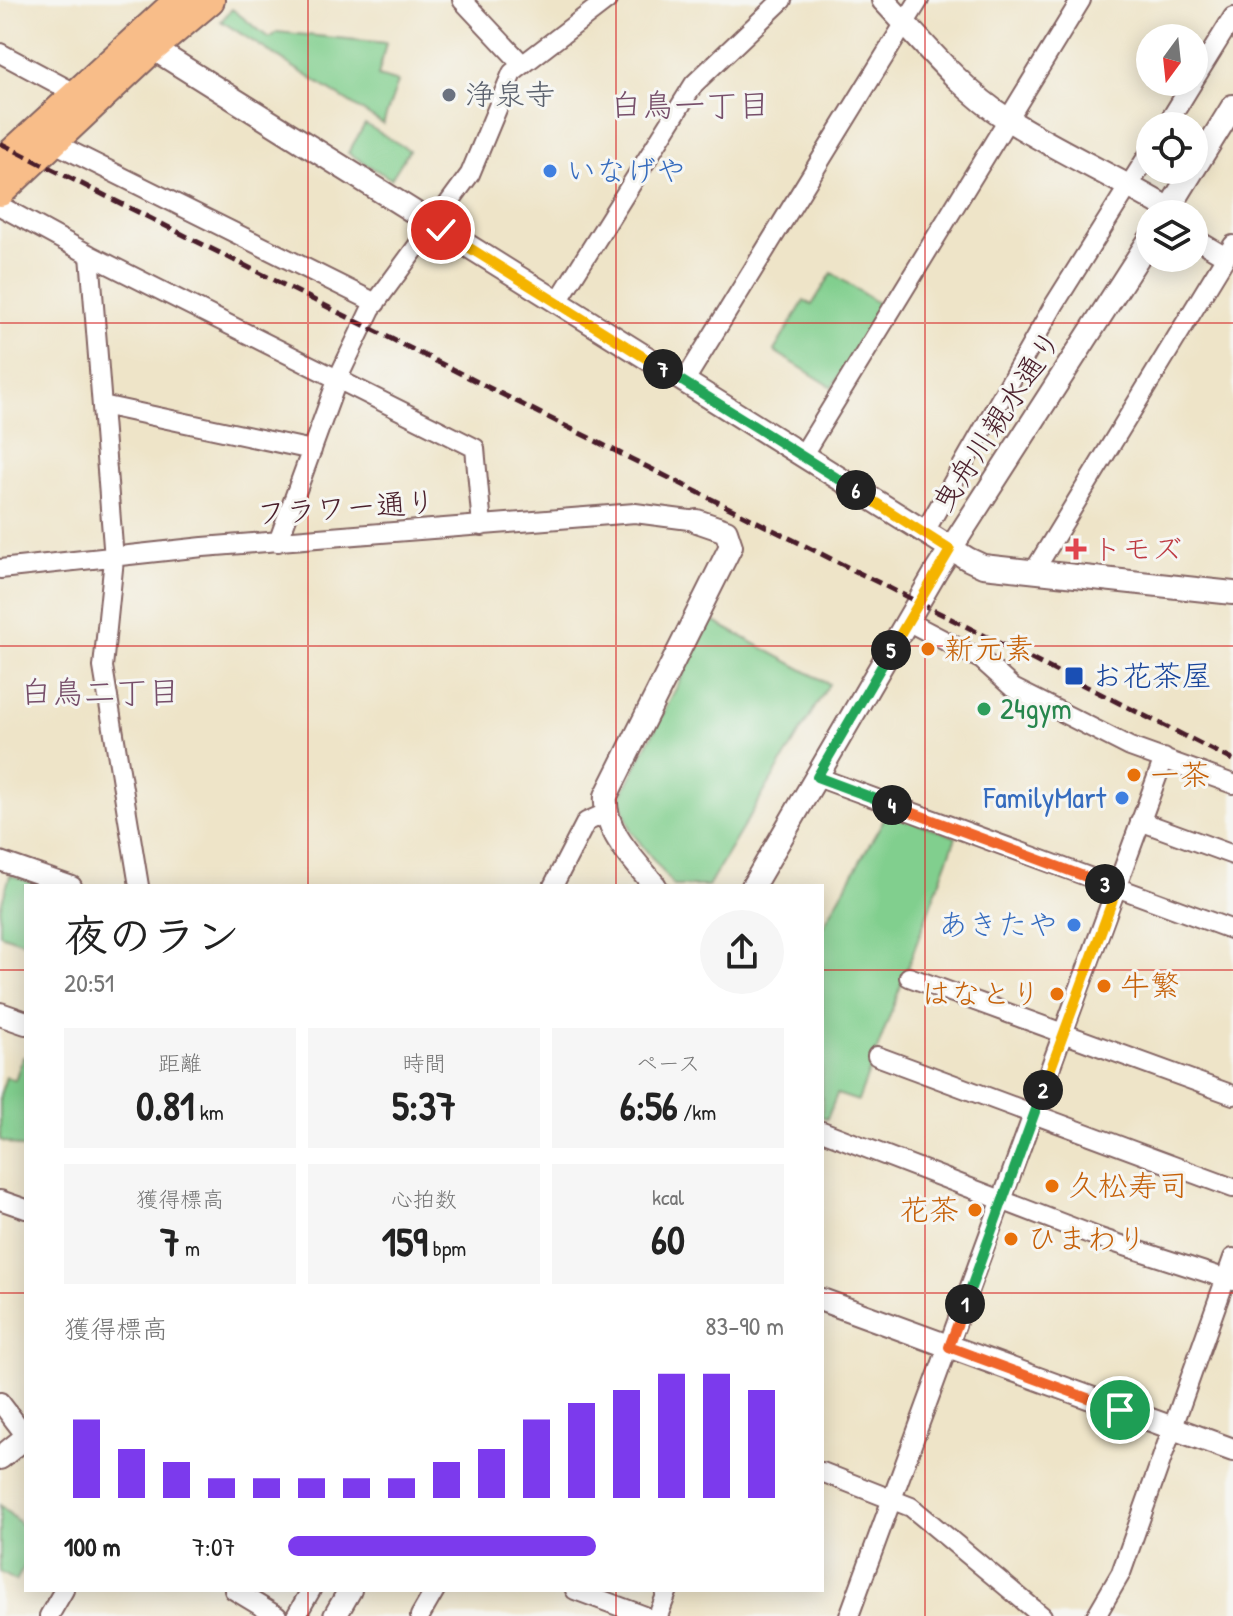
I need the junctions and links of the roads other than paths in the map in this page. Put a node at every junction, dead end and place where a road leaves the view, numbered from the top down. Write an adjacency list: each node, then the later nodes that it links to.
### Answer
1 (179, 0): 11 (highway)
2 (210, 0): 11 (highway)
3 (462, 0): 14 (street)
4 (607, 0): 14 (street)
5 (782, 0): 32 (street)
6 (883, 0): 10 (street)
7 (919, 0): 10 (street)
8 (1081, 0): 17 (street)
9 (1233, 17): 13 (street)
10 (905, 23): 17 (street); 34 (street)
11 (147, 40): 15 (highway); 18 (highway); 26 (street)
12 (0, 53): 15 (street)
13 (1208, 58)
14 (523, 65): 26 (street)
15 (75, 93): 20 (highway)
16 (1233, 106): 19 (street)
17 (1008, 119): 22 (street); 37 (street)
18 (52, 142): 23 (highway); 31 (street)
19 (1208, 147)
20 (0, 164)
21 (1136, 174): 22 (street)
22 (1129, 185): 24 (street); 40 (street)
23 (0, 192)
24 (1150, 200)
25 (0, 206): 29 (street)
26 (434, 226): 31 (street); 32 (street)
27 (1208, 244): 28 (street)
28 (1230, 253): 45 (street)
29 (90, 255): 33 (street); 35 (street)
30 (1136, 261): 42 (street, 曳舟川親水通り)
31 (376, 303): 33 (street)
32 (557, 303): 34 (street)
33 (338, 378): 36 (street); 39 (street)
34 (684, 382): 37 (street)
35 (102, 405): 36 (street); 43 (street)
36 (312, 450): 41 (street)
37 (802, 456): 40 (street)
38 (697, 521): 39 (street, フラワー通り); 51 (street)
39 (482, 526): 41 (street, フラワー通り)
40 (924, 533): 42 (street)
41 (278, 542): 43 (street, フラワー通り)
42 (950, 550): 45 (street); 47 (street, 曳舟川親水通り)
43 (114, 559): 44 (street, フラワー通り); 56 (street)
44 (0, 569)
45 (1034, 571): 46 (street)
46 (1233, 593)
47 (907, 621): 48 (street); 49 (street, 曳舟川親水通り)
48 (1164, 758): 50 (street); 52 (street)
49 (817, 777): 59 (street, 曳舟川親水通り); 60 (street)
50 (1233, 784)
51 (606, 813): 57 (street); 58 (street)
52 (1140, 821): 53 (street); 60 (street)
53 (1233, 855)
54 (0, 861): 55 (street)
55 (66, 884)
56 (139, 884)
57 (554, 884)
58 (654, 884)
59 (754, 884)
60 (1117, 888): 61 (street); 65 (street)
61 (1233, 930)
62 (909, 977): 65 (street)
63 (0, 1014): 64 (street)
64 (24, 1022)
65 (1064, 1034): 67 (street); 68 (street)
66 (877, 1056): 68 (street)
67 (1233, 1095)
68 (1034, 1113): 70 (street); 72 (street)
69 (824, 1132): 72 (street)
70 (1233, 1188)
71 (0, 1200): 73 (street)
72 (1003, 1200): 75 (street); 77 (street)
73 (24, 1208)
74 (1233, 1258): 75 (street)
75 (1229, 1280): 79 (street)
76 (824, 1301): 77 (street)
77 (949, 1347): 79 (street); 85 (street)
78 (0, 1402): 80 (street)
79 (1172, 1428): 82 (street); 102 (street)
80 (24, 1434)
81 (24, 1439): 83 (street)
82 (1233, 1450)
83 (0, 1458)
84 (824, 1473): 85 (street)
85 (893, 1498): 100 (street); 101 (street)
86 (63, 1592): 93 (street)
87 (237, 1592): 94 (street)
88 (310, 1592): 95 (street)
89 (349, 1592): 96 (street)
90 (434, 1592): 97 (street)
91 (580, 1592): 98 (street)
92 (667, 1592): 99 (street)
93 (49, 1616)
94 (277, 1616)
95 (296, 1616)
96 (335, 1616)
97 (420, 1616)
98 (645, 1616)
99 (658, 1616)
100 (849, 1616)
101 (1042, 1616)
102 (1096, 1616)

